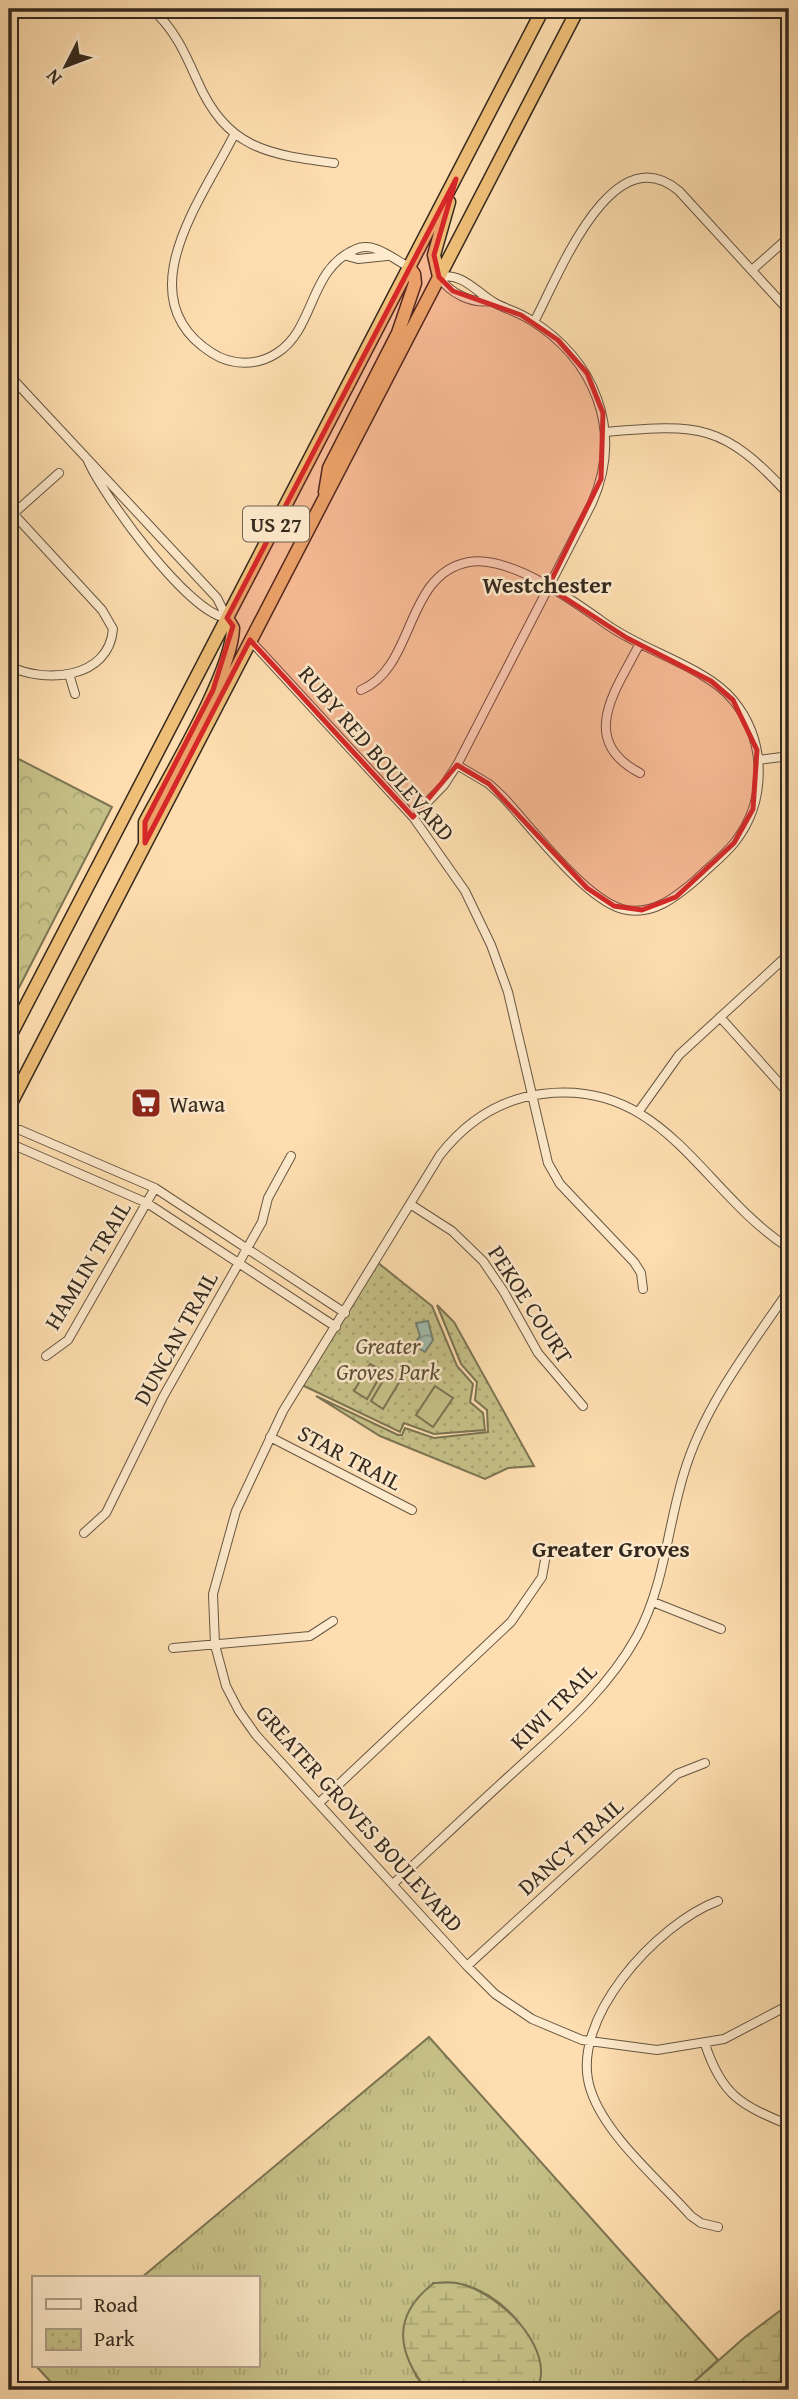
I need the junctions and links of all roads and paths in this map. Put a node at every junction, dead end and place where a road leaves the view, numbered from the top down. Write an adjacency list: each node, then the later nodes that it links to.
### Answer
1 (152, 9): 4 (street)
2 (543, 9): 6 (highway, US 27)
3 (578, 9): 10 (highway, US 27)
4 (234, 135): 5 (street); 8 (street)
5 (334, 163)
6 (456, 178): 8 (highway, US 27); 10 (highway)
7 (789, 237): 9 (street)
8 (409, 267): 19 (highway); 24 (highway, US 27)
9 (752, 270): 12 (street); 13 (street)
10 (439, 277): 11 (street); 11 (street); 19 (highway, US 27)
11 (491, 301): 13 (street)
12 (789, 311)
13 (534, 322): 15 (street)
14 (9, 375): 16 (street)
15 (606, 432): 18 (street); 23 (street)
16 (88, 461): 21 (street); 22 (street)
17 (59, 473): 20 (street)
18 (789, 495)
19 (325, 496): 25 (highway, US 27)
20 (11, 512): 28 (street)
21 (178, 556): 22 (street); 24 (street)
22 (166, 567): 24 (street)
23 (548, 588): 26 (street); 29 (street); 33 (street)
24 (227, 618): 36 (highway); 39 (highway, US 27)
25 (250, 640): 35 (street, RUBY RED BOULEVARD); 36 (highway, US 27)
26 (639, 645): 32 (street); 34 (street)
27 (9, 666): 28 (street)
28 (69, 674): 30 (street)
29 (361, 690)
30 (75, 694)
31 (789, 756): 32 (street)
32 (758, 760): 33 (street)
33 (457, 765): 35 (street)
34 (640, 773)
35 (413, 817): 41 (street, RUBY RED BOULEVARD)
36 (145, 843): 42 (highway, US 27)
37 (789, 954): 38 (street)
38 (720, 1017): 40 (street); 43 (street)
39 (9, 1038)
40 (789, 1094)
41 (533, 1095): 43 (street, GREATER GROVES BOULEVARD); 49 (street, GREATER GROVES BOULEVARD); 53 (street, RUBY RED BOULEVARD)
42 (9, 1107)
43 (639, 1111): 51 (street, GREATER GROVES BOULEVARD)
44 (9, 1129): 47 (street)
45 (9, 1143): 48 (street)
46 (291, 1156): 50 (street, DUNCAN TRAIL)
47 (155, 1188): 48 (street, HAMLIN TRAIL); 50 (street)
48 (147, 1203): 52 (street); 57 (street, HAMLIN TRAIL)
49 (410, 1204): 55 (street, GREATER GROVES BOULEVARD); 58 (street, PEKOE COURT)
50 (248, 1247): 52 (street, DUNCAN TRAIL); 55 (street)
51 (789, 1248)
52 (240, 1262): 56 (street); 61 (street, DUNCAN TRAIL)
53 (643, 1289)
54 (789, 1290): 63 (street, KIWI TRAIL)
55 (345, 1313): 56 (street, GREATER GROVES BOULEVARD)
56 (336, 1327): 59 (street, GREATER GROVES BOULEVARD)
57 (46, 1356)
58 (583, 1406)
59 (270, 1437): 60 (street, STAR TRAIL); 66 (street, GREATER GROVES BOULEVARD)
60 (412, 1510)
61 (84, 1533)
62 (541, 1547): 69 (street)
63 (653, 1602): 65 (street); 70 (street, KIWI TRAIL)
64 (333, 1621): 66 (street)
65 (721, 1629)
66 (215, 1645): 67 (street); 69 (street, GREATER GROVES BOULEVARD)
67 (173, 1648)
68 (705, 1763): 72 (street, DANCY TRAIL)
69 (319, 1803): 70 (street, GREATER GROVES BOULEVARD)
70 (393, 1884): 72 (street, GREATER GROVES BOULEVARD)
71 (718, 1901): 74 (street)
72 (467, 1966): 74 (street, GREATER GROVES BOULEVARD)
73 (789, 2005): 75 (street, GREATER GROVES BOULEVARD)
74 (591, 2042): 75 (street, GREATER GROVES BOULEVARD); 77 (street)
75 (705, 2044): 76 (street)
76 (789, 2125)
77 (718, 2227)

